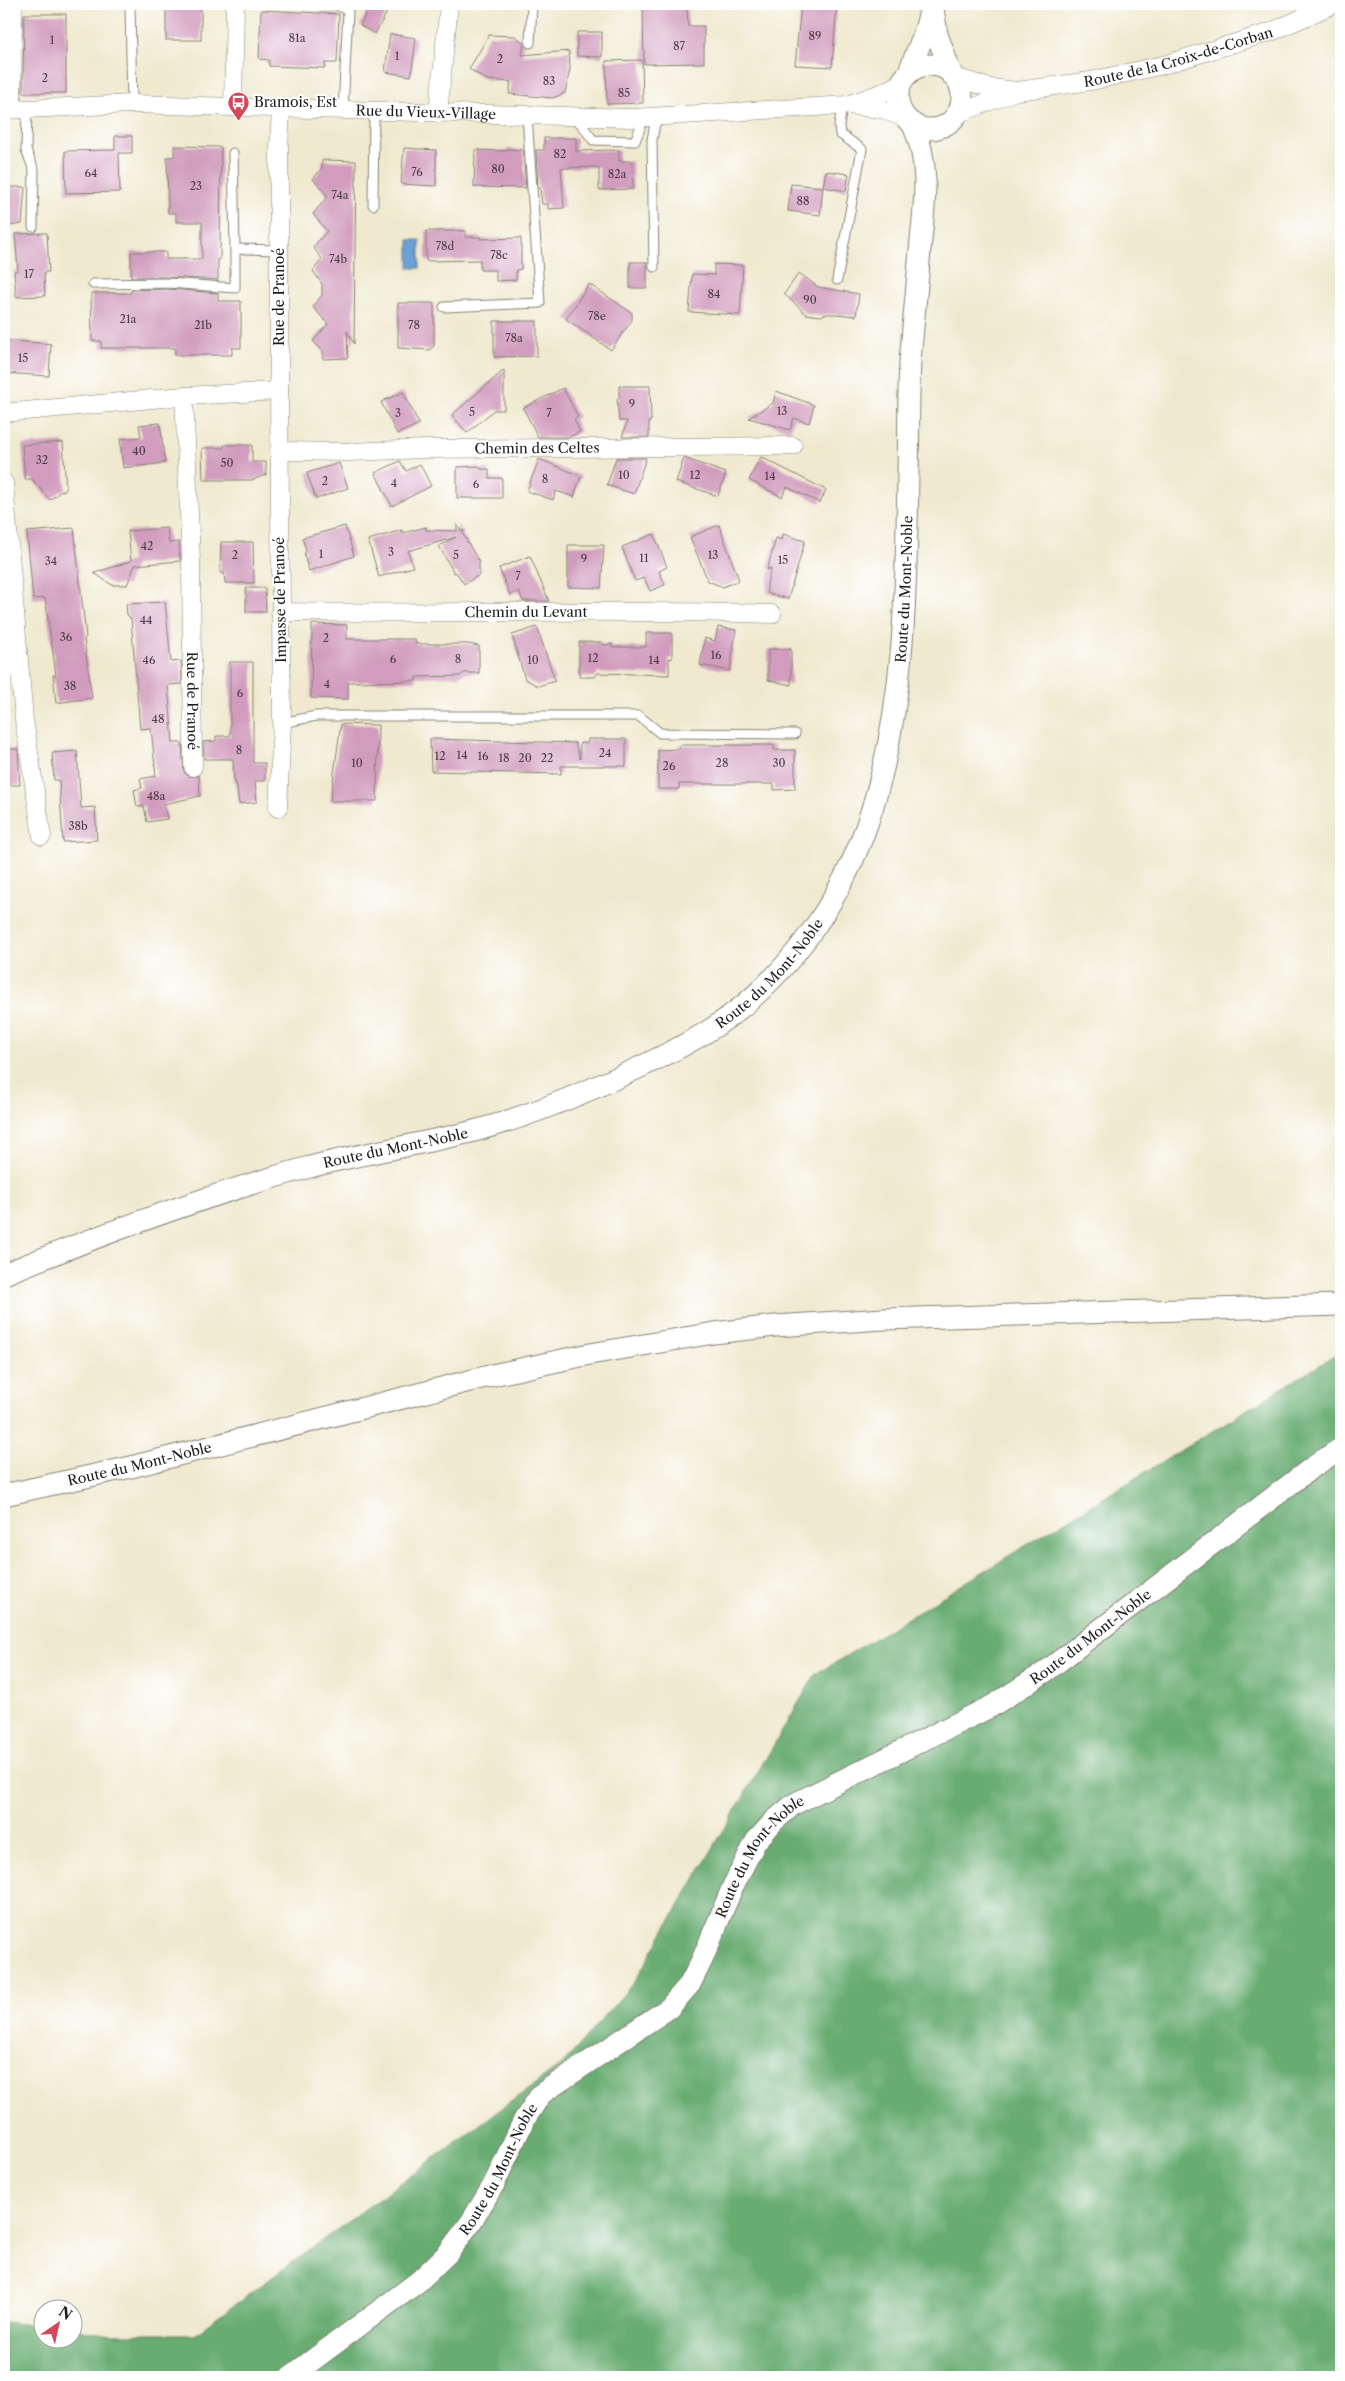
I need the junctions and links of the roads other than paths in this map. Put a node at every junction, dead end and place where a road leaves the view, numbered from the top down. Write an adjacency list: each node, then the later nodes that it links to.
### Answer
1 (13, 4): 17 (street)
2 (130, 4): 13 (lane)
3 (235, 4): 15 (street)
4 (336, 4): 18 (lane)
5 (449, 4): 20 (street)
6 (532, 4): 9 (lane)
7 (932, 4): 10 (street); 11 (street)
8 (1334, 4): 12 (street, Route de la Croix-de-Corban)
9 (530, 43)
10 (953, 75): 11 (street); 12 (street, Route de la Croix-de-Corban); 23 (street)
11 (904, 78): 14 (street, Rue du Vieux-Village); 24 (street)
12 (1017, 91): 23 (street, Route de la Croix-de-Corban)
13 (132, 104): 15 (street, Rue du Vieux-Village); 17 (street, Rue du Vieux-Village)
14 (845, 105): 22 (street, Rue du Vieux-Village); 24 (street, Rue du Vieux-Village); 32 (lane)
15 (233, 107): 16 (street, Rue du Vieux-Village)
16 (281, 108): 18 (street, Rue du Vieux-Village); 30 (street, Rue de Pranoé)
17 (14, 109): 28 (lane)
18 (343, 110): 19 (street, Rue du Vieux-Village)
19 (374, 111): 20 (street, Rue du Vieux-Village); 27 (lane)
20 (438, 113): 21 (street, Rue du Vieux-Village)
21 (527, 116): 22 (street, Rue du Vieux-Village); 34 (lane)
22 (650, 118): 31 (lane)
23 (953, 118): 24 (street); 26 (street, Route du Mont-Noble)
24 (909, 121): 26 (street, Route du Mont-Noble)
25 (234, 153): 29 (lane)
26 (926, 178): 48 (street, Route du Mont-Noble)
27 (373, 205)
28 (33, 227)
29 (235, 249): 30 (lane); 33 (lane)
30 (279, 250): 35 (street, Rue de Pranoé)
31 (654, 267)
32 (837, 280)
33 (94, 284)
34 (444, 307)
35 (279, 391): 36 (street); 39 (street, Impasse de Pranoé)
36 (184, 396): 37 (street); 45 (street, Rue de Pranoé)
37 (4, 413)
38 (793, 446): 39 (street, Chemin des Celtes)
39 (279, 451): 41 (street, Impasse de Pranoé)
40 (4, 483): 47 (street)
41 (280, 612): 42 (street, Chemin du Levant); 43 (street, Impasse de Pranoé)
42 (772, 614)
43 (282, 723): 44 (lane); 46 (street, Impasse de Pranoé)
44 (795, 734)
45 (193, 767)
46 (278, 808)
47 (42, 836)
48 (4, 1274)
49 (1341, 1305): 51 (street, Route du Mont-Noble)
50 (1341, 1448): 52 (street, Route du Mont-Noble)
51 (4, 1495)
52 (290, 2377)

